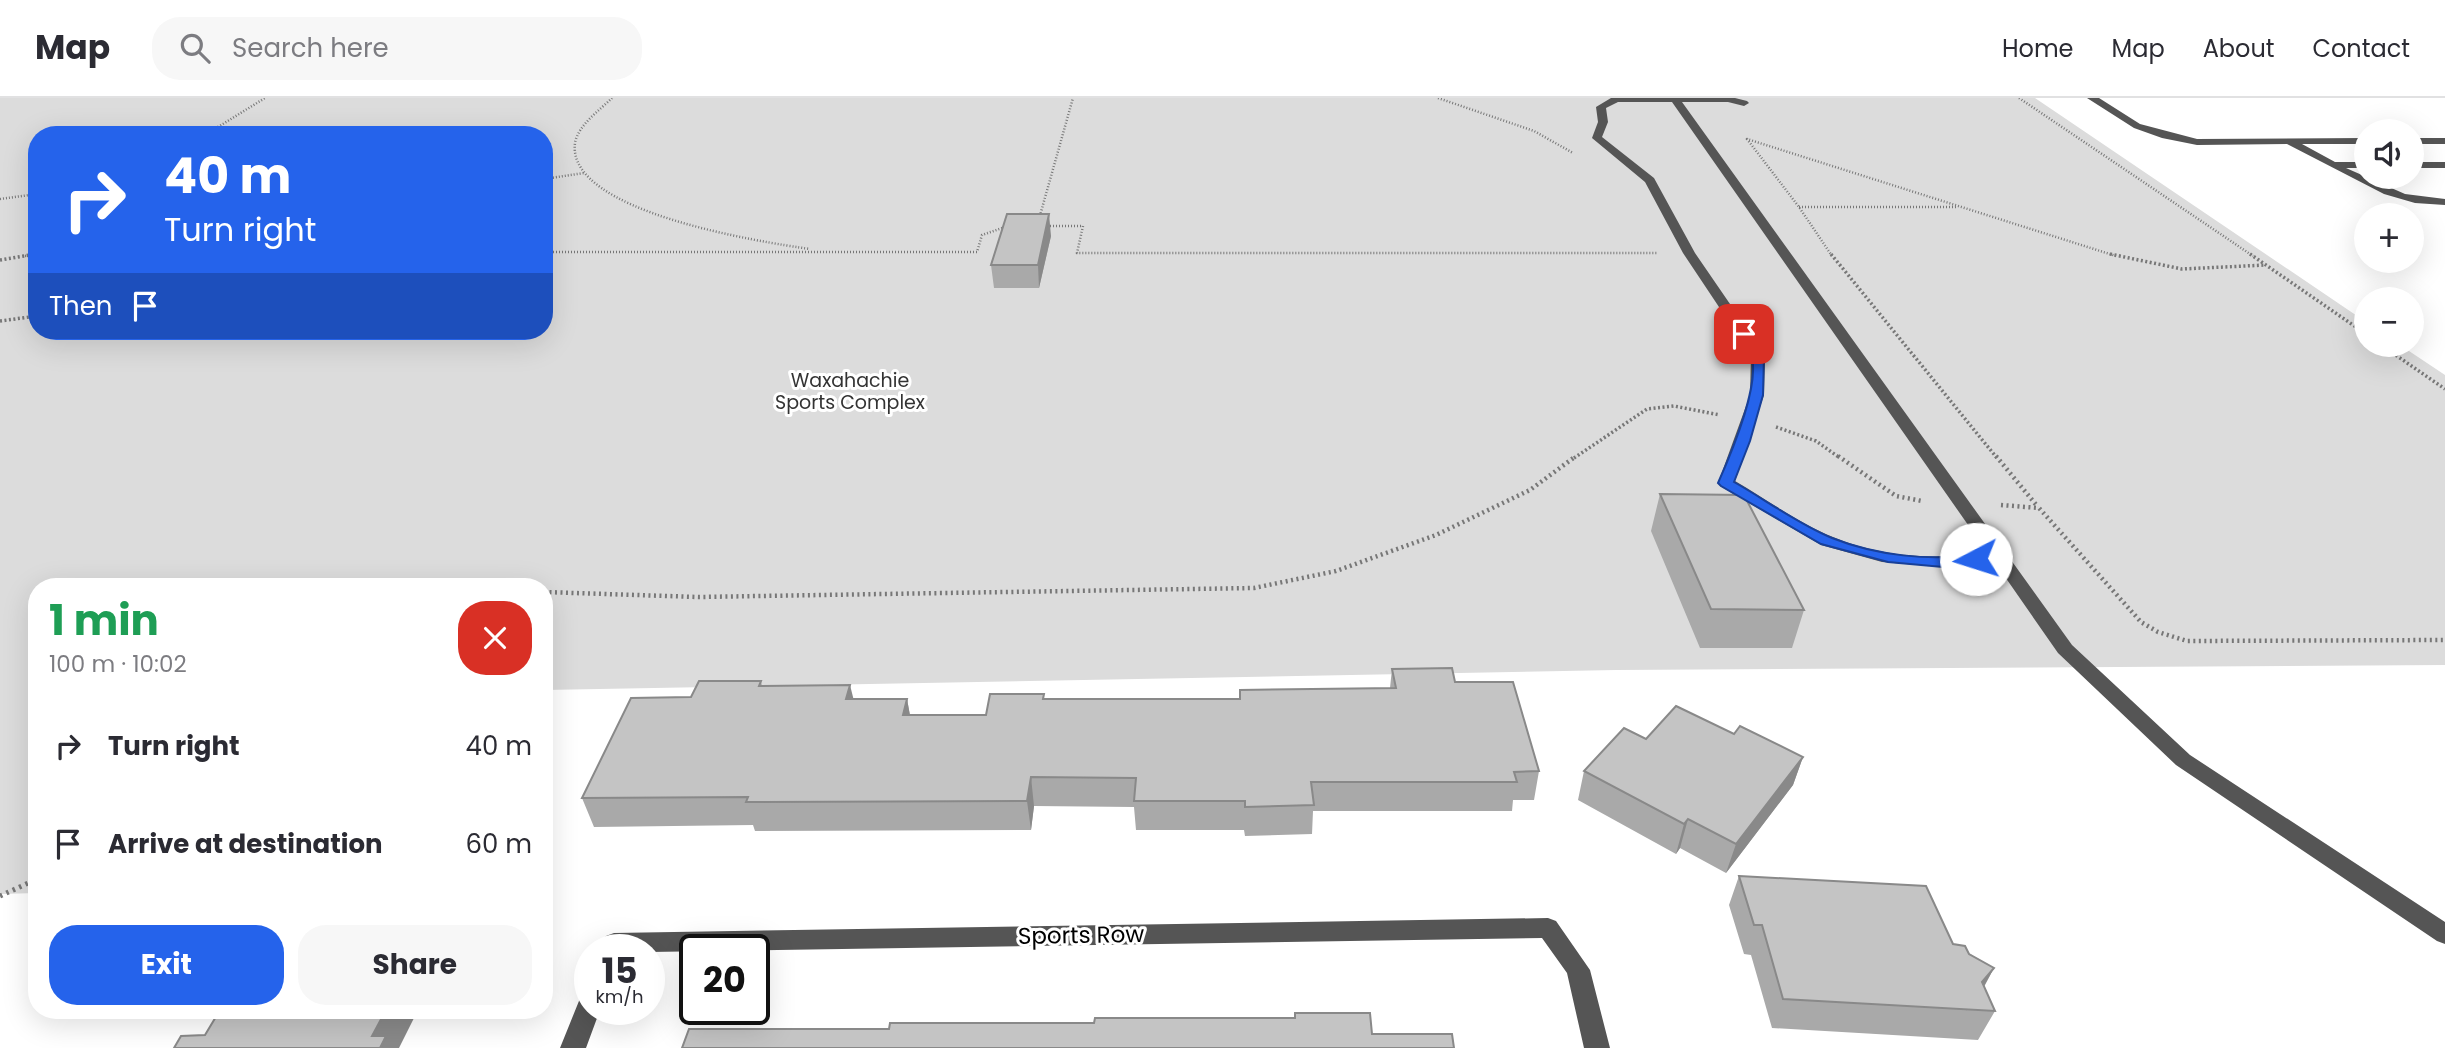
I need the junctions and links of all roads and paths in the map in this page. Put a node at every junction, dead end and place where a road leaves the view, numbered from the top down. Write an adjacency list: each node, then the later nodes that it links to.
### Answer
1 (265, 98): 9 (path)
2 (612, 98): 19 (path)
3 (1073, 98): 29 (path)
4 (1438, 98): 14 (path)
5 (2019, 98): 32 (path)
6 (2092, 98): 10 (street)
7 (1674, 99): 8 (street); 29 (street); 39 (street)
8 (1744, 103)
9 (220, 126)
10 (2289, 141): 11 (street); 15 (street)
11 (2354, 141)
12 (2424, 141): 13 (street)
13 (2445, 141)
14 (1575, 154)
15 (2333, 165): 16 (street); 23 (street)
16 (2354, 165)
17 (2424, 165): 18 (street)
18 (2445, 165)
19 (584, 173): 20 (path); 28 (path)
20 (553, 178)
21 (28, 195): 22 (path)
22 (0, 199)
23 (2445, 202)
24 (1799, 207): 25 (path); 25 (path); 40 (path)
25 (1961, 207): 32 (path)
26 (1016, 226): 28 (path)
27 (553, 252): 28 (path)
28 (832, 252)
29 (1689, 253): 38 (street)
30 (28, 255): 31 (path)
31 (0, 260)
32 (2266, 265): 35 (path)
33 (28, 317): 34 (path)
34 (0, 321)
35 (2354, 326)
36 (2398, 357): 37 (path)
37 (2445, 389)
38 (1749, 422): 39 (path); 41 (street); 42 (path)
39 (1961, 503): 40 (path); 41 (street)
40 (2039, 508): 43 (path)
41 (1997, 555): 46 (street)
42 (553, 592)
43 (2445, 640)
44 (28, 882): 45 (path)
45 (0, 896)
46 (2445, 934)
47 (665, 945): 50 (street, Sports Row)
48 (582, 1025): 49 (street)
49 (573, 1048)
50 (1597, 1048)

